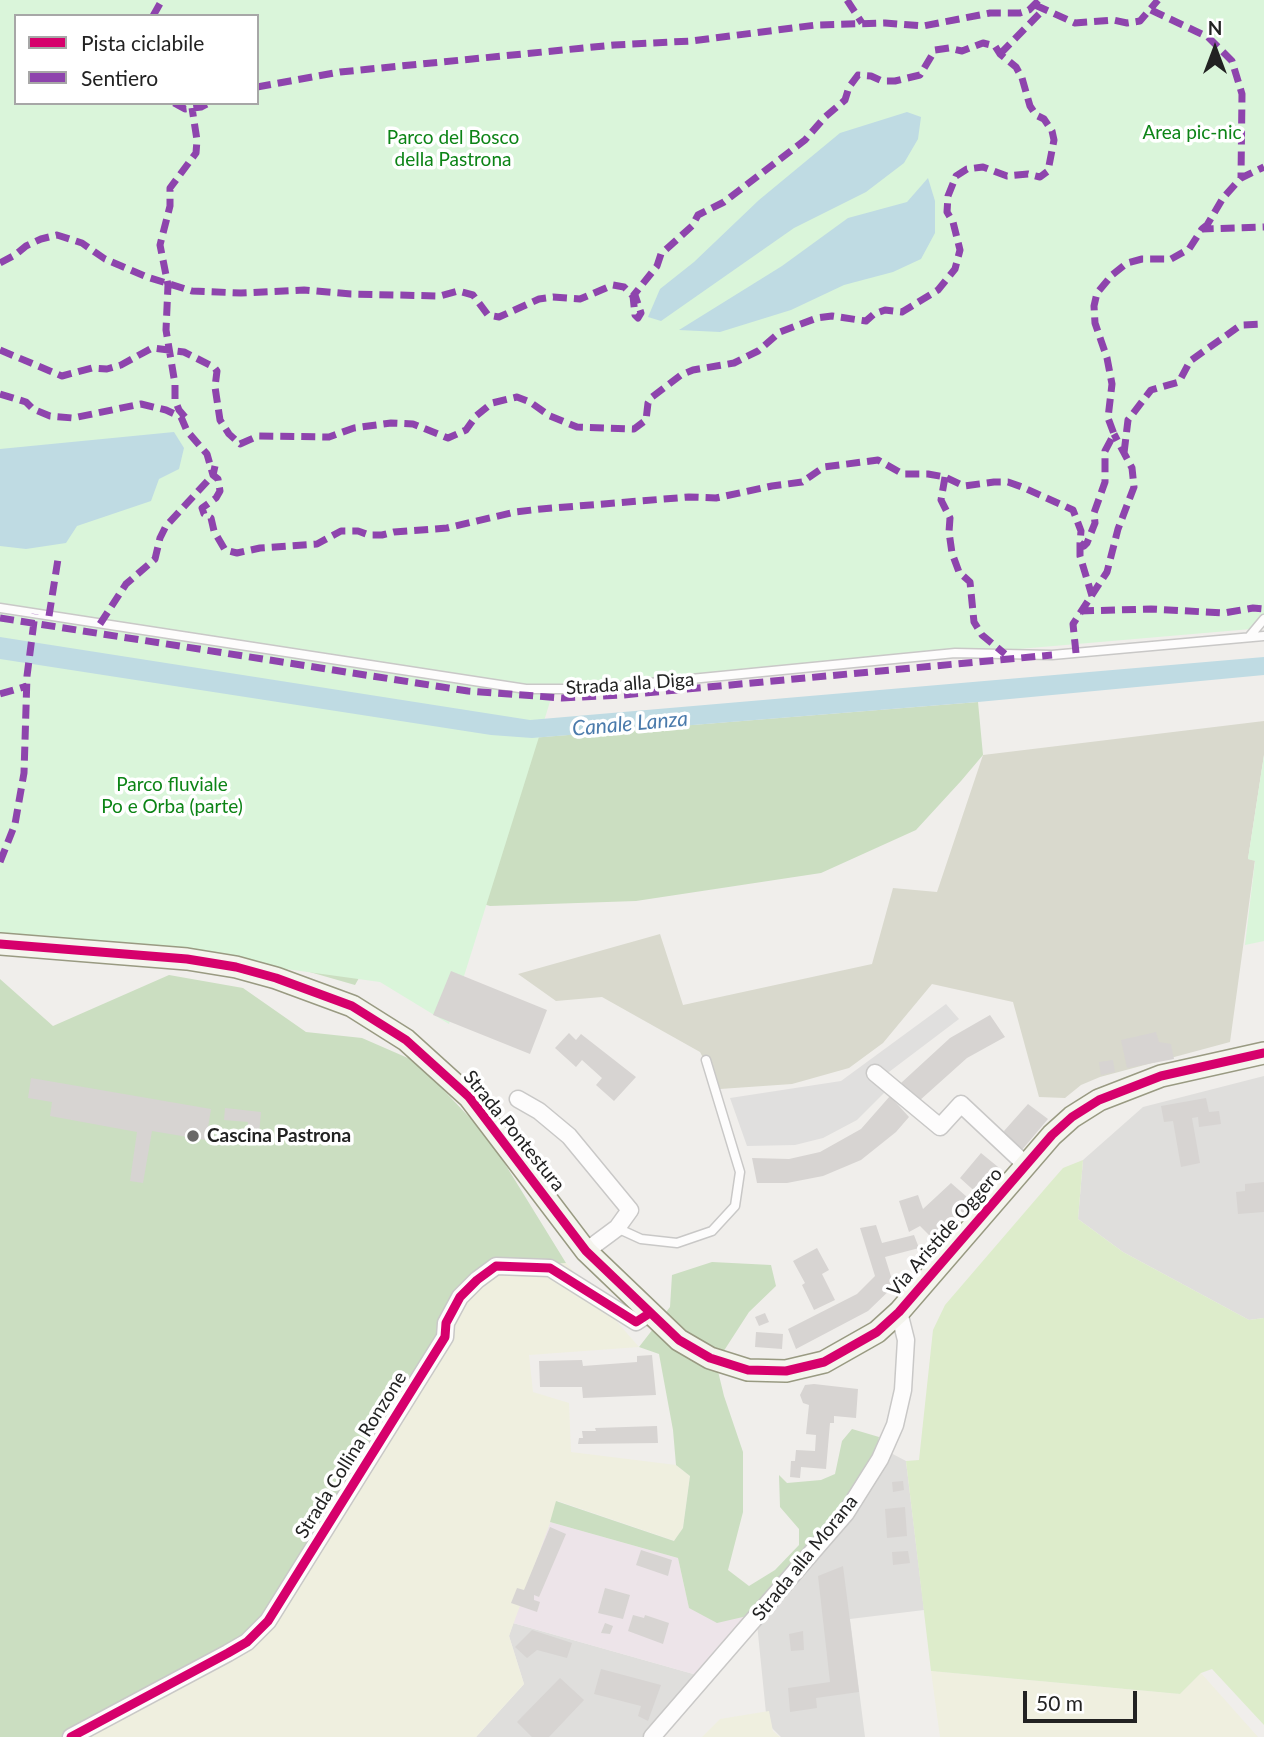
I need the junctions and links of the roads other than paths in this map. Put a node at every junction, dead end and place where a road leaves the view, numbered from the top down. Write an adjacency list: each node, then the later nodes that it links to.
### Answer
1 (0, 608): 4 (lane, Strada alla Diga)
2 (1264, 620): 4 (lane)
3 (1264, 636): 4 (lane, Strada alla Diga)
4 (1249, 638)
5 (0, 944): 12 (main road, Strada Pontestura)
6 (1264, 1053): 10 (main road, Via Aristide Oggero)
7 (706, 1060): 11 (lane)
8 (875, 1073): 10 (street)
9 (518, 1099): 11 (street)
10 (1026, 1165): 13 (main road, Via Aristide Oggero)
11 (617, 1228): 12 (street)
12 (586, 1251): 14 (main road, Strada Pontestura)
13 (899, 1312): 14 (main road, Via Aristide Oggero); 16 (street, Strada alla Morana)
14 (650, 1313): 15 (street, Strada Collina Ronzone)
15 (71, 1737)
16 (652, 1737)

